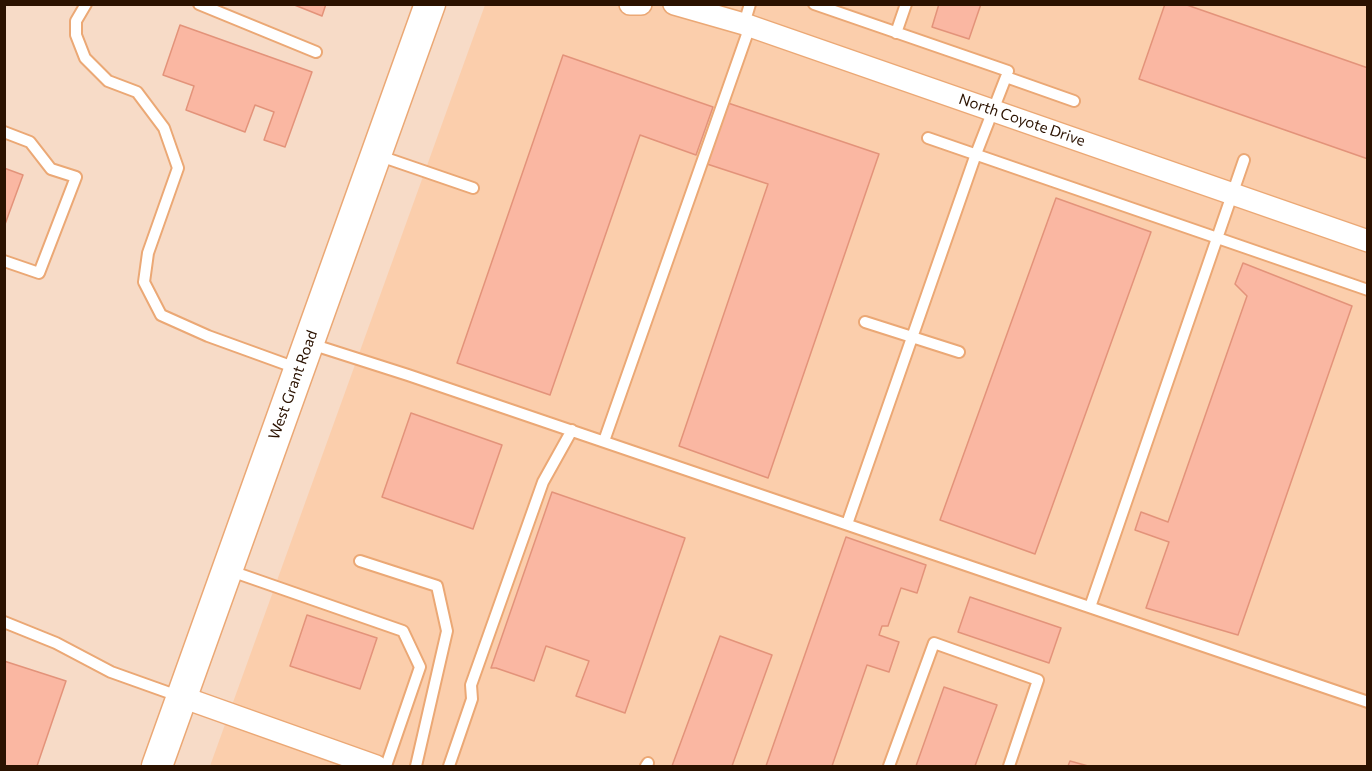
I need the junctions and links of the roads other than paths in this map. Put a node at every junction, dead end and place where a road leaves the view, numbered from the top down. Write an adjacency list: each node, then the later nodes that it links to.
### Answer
1 (86, 4): 29 (lane)
2 (199, 4): 11 (lane)
3 (430, 4): 18 (main road, West Grant Road)
4 (630, 4): 5 (street)
5 (641, 4)
6 (674, 4): 9 (street, North Coyote Drive)
7 (814, 4): 10 (lane)
8 (906, 4): 10 (lane)
9 (748, 18): 14 (street, North Coyote Drive); 31 (lane)
10 (896, 33): 12 (lane)
11 (316, 52)
12 (1008, 71)
13 (1074, 101): 14 (lane)
14 (994, 110): 17 (lane); 21 (street, North Coyote Drive)
15 (4, 132): 24 (lane)
16 (928, 138): 17 (lane)
17 (976, 154): 22 (lane); 27 (lane)
18 (376, 155): 20 (lane); 29 (main road, West Grant Road)
19 (1244, 160): 21 (lane)
20 (473, 188)
21 (1233, 194): 22 (lane); 23 (street, North Coyote Drive)
22 (1217, 239): 25 (lane); 35 (lane)
23 (1368, 241)
24 (4, 261)
25 (1368, 290)
26 (865, 322): 27 (lane)
27 (912, 337): 28 (lane); 32 (lane)
28 (959, 352)
29 (304, 356): 30 (lane); 34 (main road, West Grant Road)
30 (572, 430): 31 (lane); 43 (lane)
31 (604, 441): 32 (lane)
32 (847, 524): 35 (lane)
33 (360, 561): 42 (lane)
34 (227, 570): 37 (main road, West Grant Road); 41 (lane)
35 (1090, 607): 38 (lane)
36 (4, 622): 37 (lane)
37 (182, 697): 39 (main road, West Grant Road); 40 (street)
38 (1368, 702)
39 (157, 766)
40 (376, 766)
41 (386, 766)
42 (416, 766)
43 (449, 766)
44 (889, 766): 45 (lane)
45 (1009, 766)

